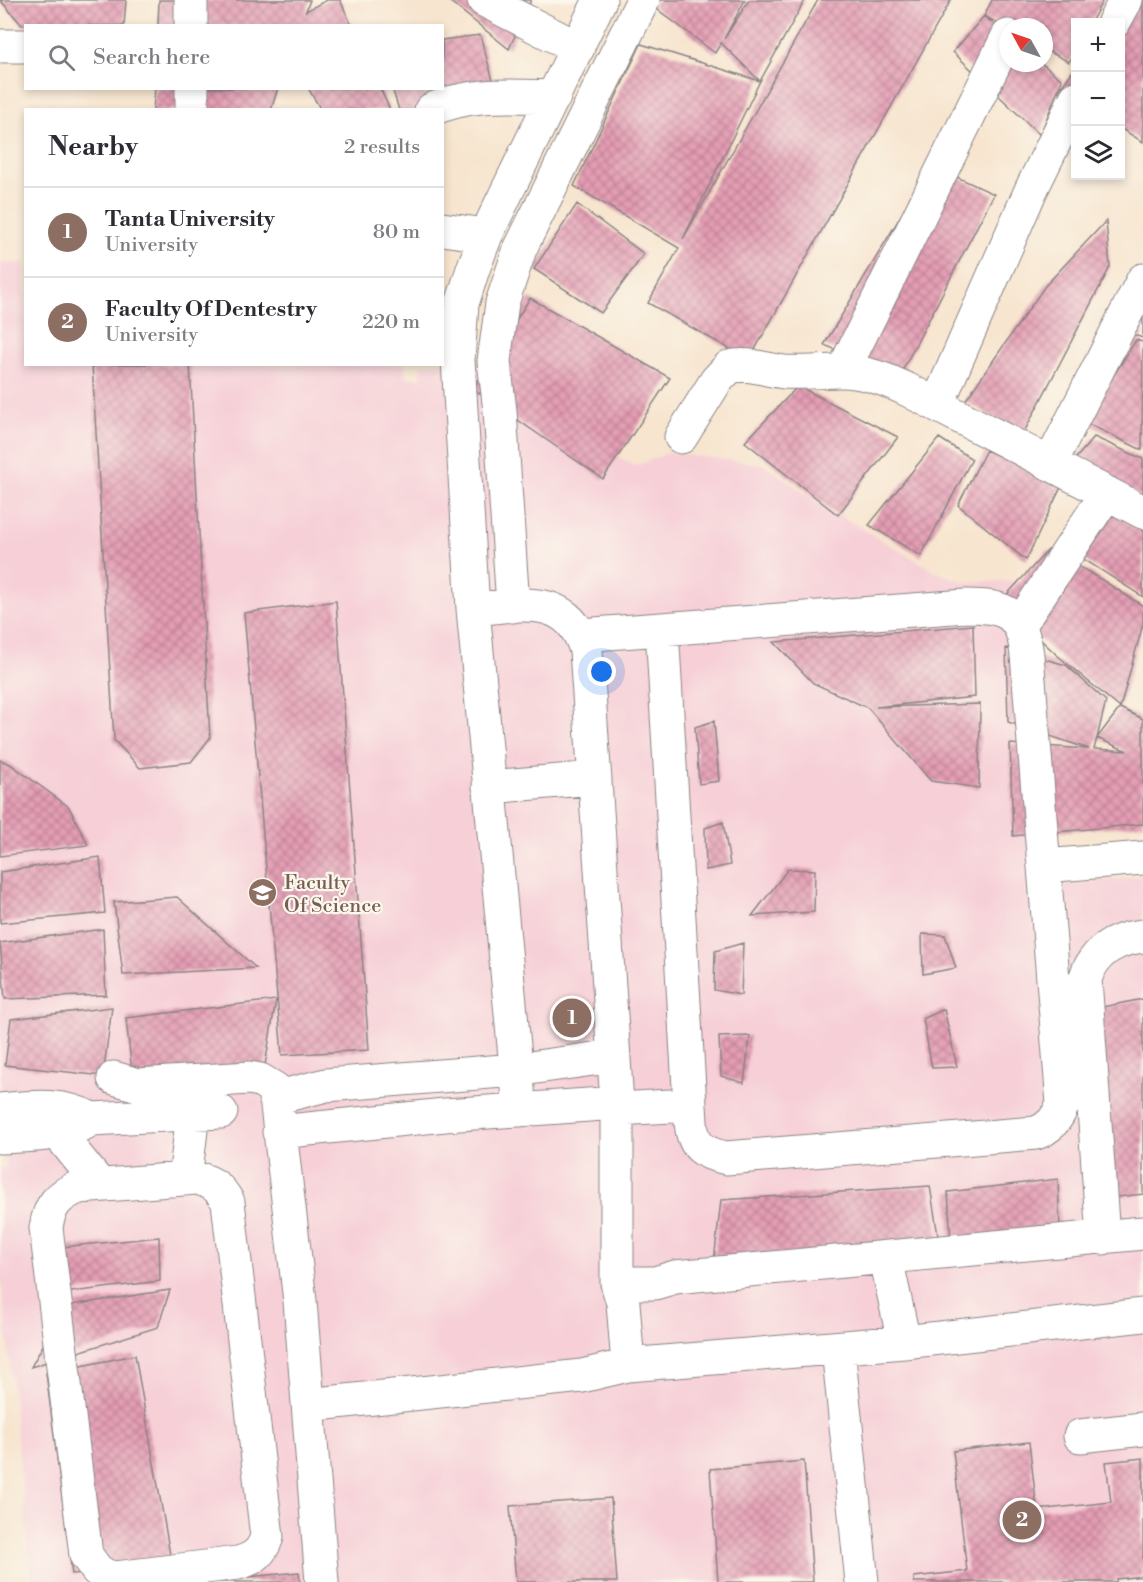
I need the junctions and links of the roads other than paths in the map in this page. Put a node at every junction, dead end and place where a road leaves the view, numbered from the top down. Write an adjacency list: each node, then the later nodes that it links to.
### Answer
1 (191, 0): 7 (lane)
2 (484, 0): 10 (lane)
3 (600, 0): 10 (lane)
4 (643, 0): 22 (lane)
5 (1126, 0): 6 (lane)
6 (1116, 18)
7 (191, 24)
8 (0, 46): 9 (lane)
9 (24, 46)
10 (578, 48): 13 (lane)
11 (999, 53): 20 (lane)
12 (192, 90): 14 (lane)
13 (554, 97): 15 (lane); 18 (lane)
14 (192, 108)
15 (435, 108)
16 (1071, 108): 21 (lane)
17 (444, 229): 18 (lane)
18 (486, 236): 23 (lane)
19 (1143, 280): 25 (lane)
20 (843, 371): 21 (lane); 24 (lane)
21 (937, 405): 25 (lane)
22 (500, 411): 23 (lane); 28 (lane)
23 (461, 415): 29 (lane)
24 (681, 437)
25 (1050, 464): 26 (lane)
26 (1107, 493): 27 (lane); 30 (lane)
27 (1143, 512)
28 (513, 606): 29 (lane); 32 (lane)
29 (473, 609): 34 (lane)
30 (1019, 626): 31 (lane); 36 (lane)
31 (662, 629): 32 (lane); 42 (lane)
32 (581, 635): 33 (lane)
33 (595, 777): 34 (lane); 38 (lane)
34 (489, 787): 39 (lane)
35 (1143, 858): 36 (lane)
36 (1044, 866): 42 (lane)
37 (1143, 936): 53 (lane)
38 (614, 1056): 39 (lane); 43 (lane)
39 (516, 1070): 41 (lane); 45 (lane)
40 (114, 1078): 41 (lane)
41 (275, 1098): 47 (lane)
42 (690, 1105): 43 (lane)
43 (617, 1106): 45 (lane); 55 (lane)
44 (0, 1110): 46 (lane)
45 (520, 1110): 47 (lane)
46 (92, 1119): 48 (lane); 50 (lane)
47 (279, 1132): 60 (lane)
48 (58, 1133): 49 (lane); 51 (lane)
49 (0, 1137)
50 (185, 1179): 51 (lane); 51 (lane)
51 (100, 1185)
52 (1143, 1233): 53 (lane)
53 (1103, 1238): 54 (lane)
54 (886, 1258): 55 (lane); 57 (lane)
55 (617, 1283): 59 (lane)
56 (1143, 1315): 57 (lane)
57 (904, 1342): 58 (lane)
58 (838, 1348): 59 (lane); 64 (lane)
59 (628, 1365): 60 (lane)
60 (308, 1405): 63 (lane)
61 (1143, 1429): 62 (lane)
62 (1080, 1436)
63 (322, 1582)
64 (862, 1582)

